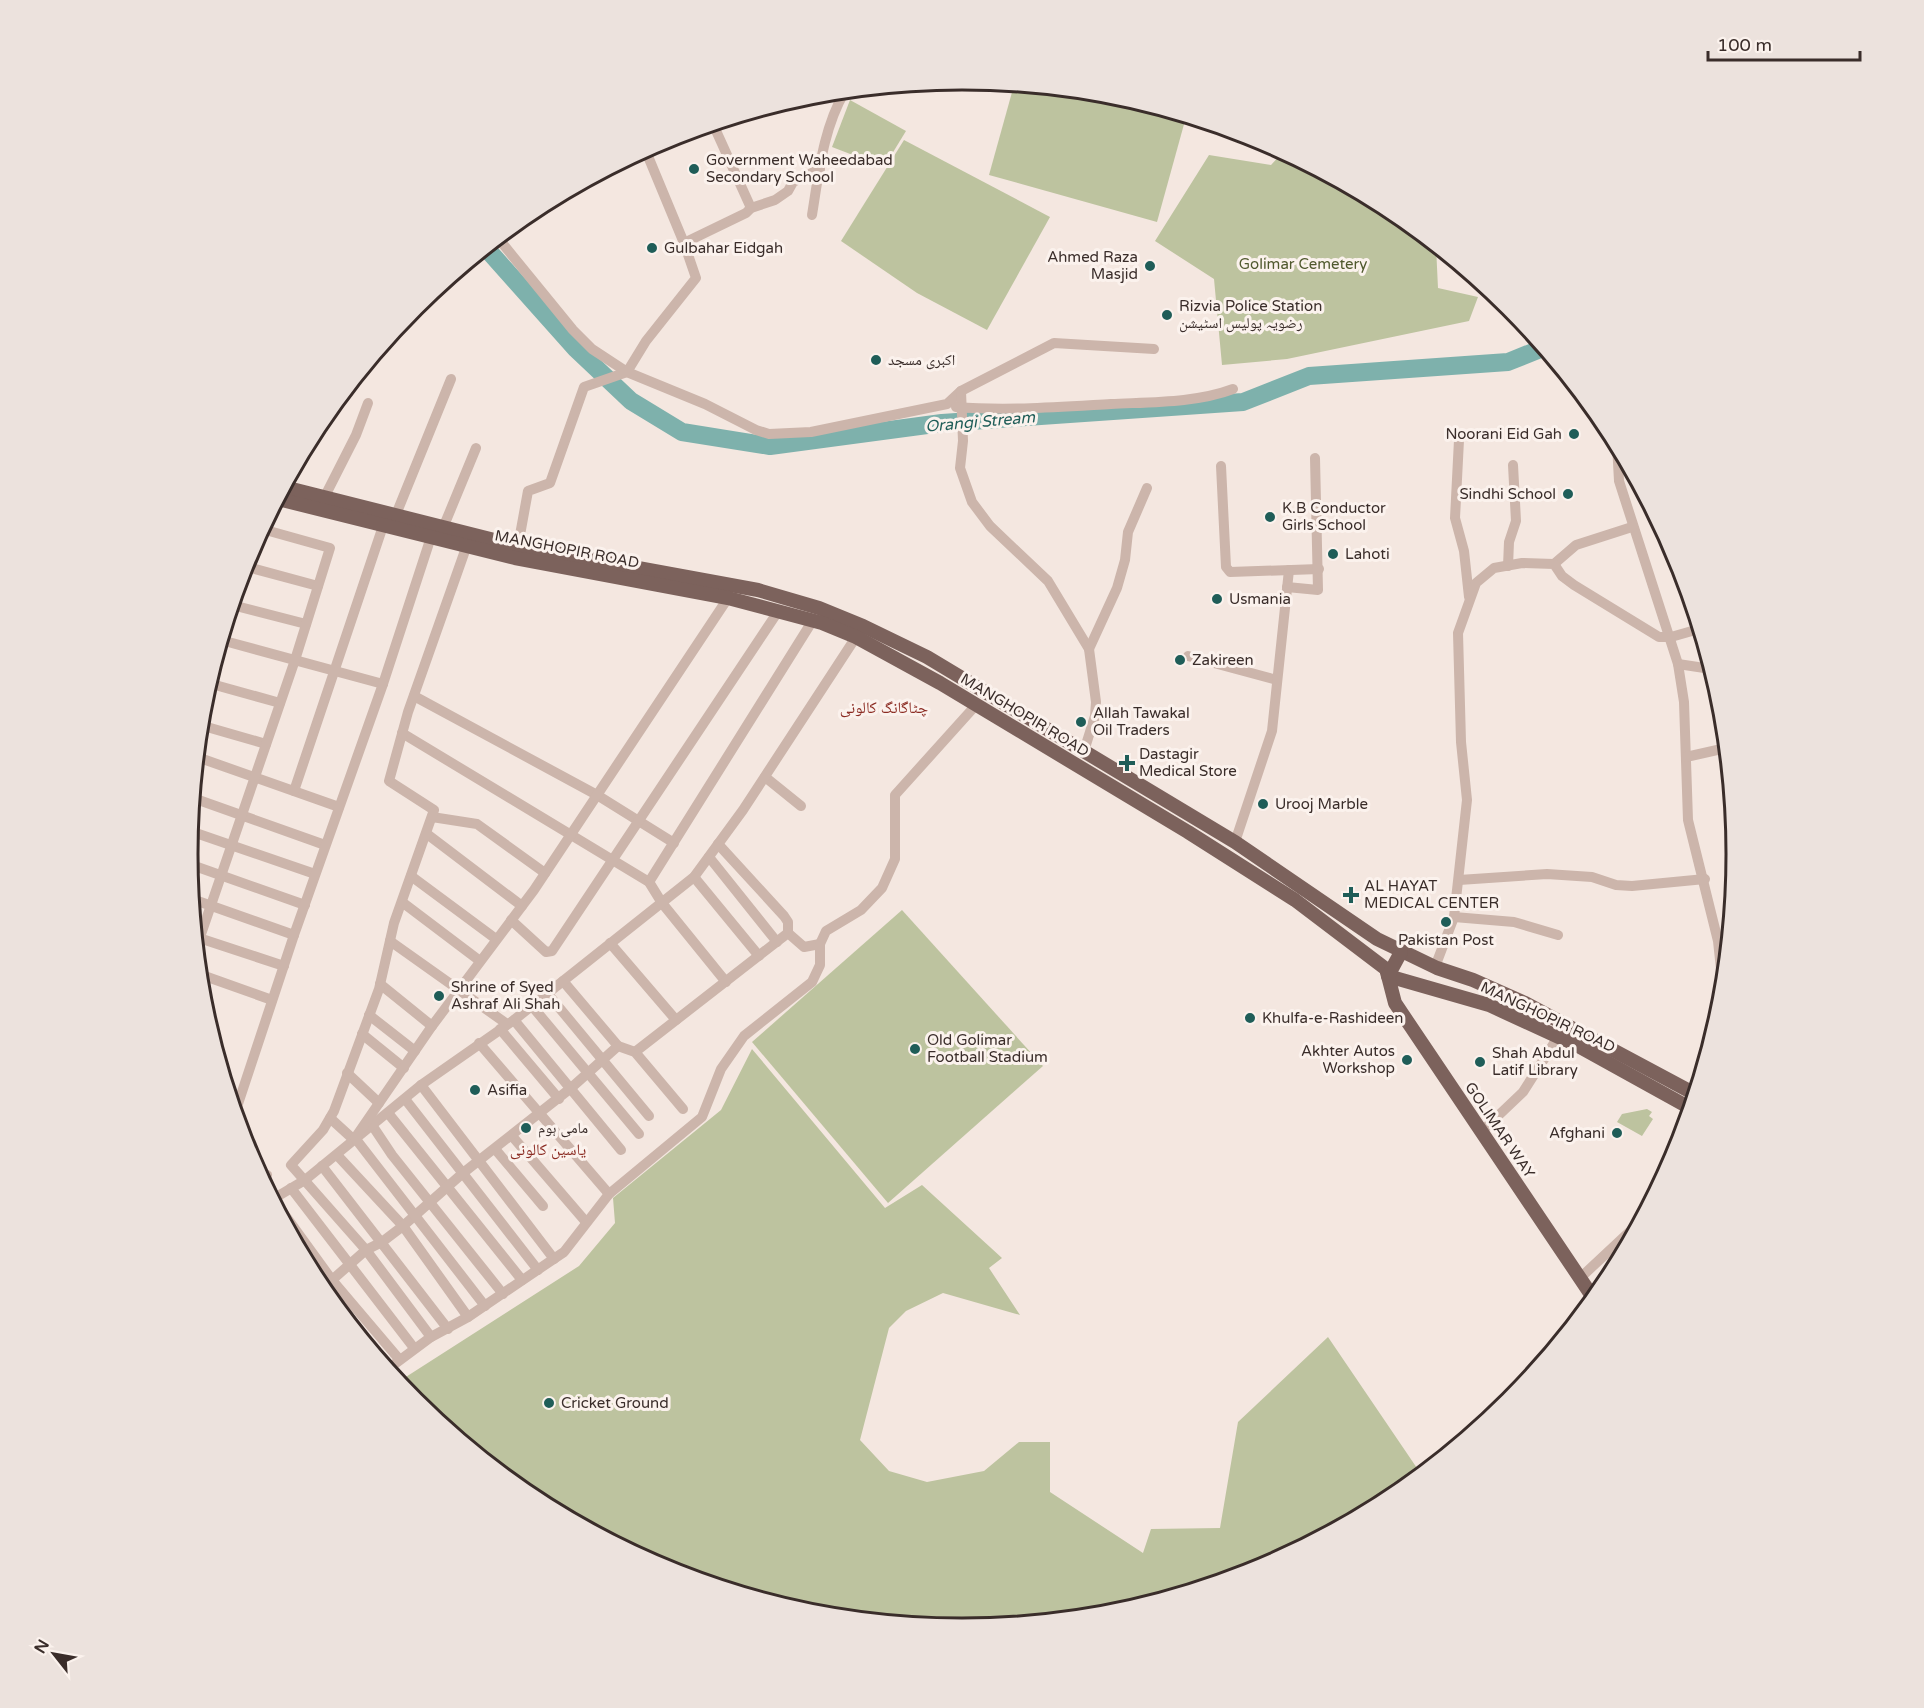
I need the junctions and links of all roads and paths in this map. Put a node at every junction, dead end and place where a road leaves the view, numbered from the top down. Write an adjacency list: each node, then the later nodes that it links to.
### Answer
1 (839, 101): 4 (street)
2 (716, 131): 5 (street)
3 (649, 158): 7 (street)
4 (820, 169): 5 (street); 6 (street)
5 (751, 208): 7 (street)
6 (812, 215)
7 (684, 243): 10 (street)
8 (503, 244): 10 (street)
9 (1154, 350): 13 (street)
10 (627, 372): 15 (street); 34 (street)
11 (451, 379): 27 (street)
12 (1233, 389): 16 (street)
13 (960, 391): 15 (street); 16 (street)
14 (368, 403): 25 (street)
15 (947, 404): 16 (street)
16 (961, 407): 52 (street)
17 (1459, 440): 43 (street)
18 (476, 448): 30 (street)
19 (1315, 458): 38 (street)
20 (1618, 463): 29 (street)
21 (1513, 465): 36 (street)
22 (1221, 466): 39 (street)
23 (1147, 488): 52 (street)
24 (291, 489): 25 (main road, MANGHOPIR ROAD)
25 (324, 498): 27 (main road, MANGHOPIR ROAD)
26 (285, 501): 28 (main road, MANGHOPIR ROAD)
27 (395, 517): 30 (main road, MANGHOPIR ROAD)
28 (383, 526): 32 (main road, MANGHOPIR ROAD); 57 (street)
29 (1632, 527): 35 (street); 50 (street)
30 (443, 528): 34 (main road, MANGHOPIR ROAD)
31 (270, 531): 40 (street)
32 (430, 537): 33 (main road, MANGHOPIR ROAD); 59 (street)
33 (467, 545): 42 (main road, MANGHOPIR ROAD); 61 (street)
34 (518, 546): 68 (main road, MANGHOPIR ROAD)
35 (1554, 564): 36 (street); 50 (street)
36 (1509, 566): 43 (street)
37 (254, 569): 40 (street)
38 (1319, 569): 39 (street); 41 (street)
39 (1289, 570): 41 (street)
40 (318, 586): 47 (street)
41 (1287, 587): 58 (street)
42 (728, 598): 45 (main road, MANGHOPIR ROAD); 74 (street)
43 (1470, 600): 98 (street)
44 (239, 607): 47 (street)
45 (780, 610): 46 (main road, MANGHOPIR ROAD); 80 (street)
46 (813, 620): 49 (main road, MANGHOPIR ROAD); 85 (street)
47 (306, 624): 54 (street)
48 (1692, 631): 50 (street)
49 (856, 637): 63 (main road, MANGHOPIR ROAD); 72 (street)
50 (1671, 637): 55 (street)
51 (228, 642): 54 (street)
52 (1089, 649): 68 (street)
53 (1188, 656): 58 (street)
54 (295, 660): 57 (street); 62 (street)
55 (1678, 664): 56 (street); 69 (street)
56 (1703, 668)
57 (334, 671): 59 (street); 73 (street)
58 (1277, 680): 84 (street)
59 (383, 684): 76 (street)
60 (217, 686): 62 (street)
61 (414, 696): 65 (street); 74 (street)
62 (280, 703): 66 (street)
63 (976, 705): 117 (street); 124 (main road, MANGHOPIR ROAD)
64 (209, 728): 66 (street)
65 (402, 733): 79 (street); 83 (street)
66 (266, 744): 71 (street)
67 (1718, 750): 69 (street)
68 (1084, 751): 84 (main road, MANGHOPIR ROAD)
69 (1686, 757): 97 (street)
70 (204, 760): 71 (street)
71 (254, 777): 73 (street); 78 (street)
72 (765, 777): 77 (street); 86 (street)
73 (294, 791): 76 (street)
74 (597, 795): 80 (street); 83 (street)
75 (200, 801): 78 (street)
76 (339, 807): 88 (street)
77 (801, 807)
78 (241, 815): 87 (street); 88 (street)
79 (432, 817): 82 (street); 92 (street)
80 (639, 821): 85 (street); 90 (street)
81 (199, 834): 87 (street)
82 (427, 834): 95 (street); 105 (street)
83 (571, 834): 90 (street); 92 (street)
84 (1235, 842): 118 (main road, MANGHOPIR ROAD)
85 (674, 843): 99 (street)
86 (718, 844): 89 (street); 109 (street)
87 (231, 845): 93 (street); 94 (street)
88 (325, 845): 93 (street)
89 (709, 857): 96 (street); 115 (street)
90 (613, 862): 99 (street); 107 (street)
91 (199, 868): 94 (street)
92 (545, 873): 105 (street)
93 (315, 874): 104 (street)
94 (220, 876): 103 (street); 104 (street)
95 (411, 876): 101 (street); 112 (street)
96 (694, 877): 102 (street); 120 (street)
97 (1705, 879): 98 (street); 119 (street)
98 (1459, 880): 106 (street)
99 (649, 882): 102 (street)
100 (200, 902): 103 (street)
101 (402, 902): 113 (street); 121 (street)
102 (662, 903): 116 (street); 127 (street)
103 (210, 905): 108 (street); 110 (street)
104 (305, 905): 110 (street)
105 (522, 906): 107 (street)
106 (1454, 916): 111 (street); 123 (street)
107 (511, 920): 112 (street)
108 (202, 926)
109 (788, 933): 115 (street); 117 (street)
110 (294, 935): 122 (street)
111 (1558, 935)
112 (496, 939): 121 (street)
113 (390, 941): 128 (street); 129 (street)
114 (204, 942): 122 (street)
115 (777, 942): 120 (street)
116 (610, 943): 126 (street); 134 (street)
117 (820, 944): 174 (street)
118 (1401, 951): 123 (main road, MANGHOPIR ROAD); 124 (main road)
119 (1719, 953)
120 (759, 956): 127 (street)
121 (480, 961): 129 (street)
122 (284, 966): 131 (street)
123 (1435, 967): 149 (main road, MANGHOPIR ROAD)
124 (1388, 976): 138 (main road, MANGHOPIR ROAD); 161 (main road, GOLIMAR WAY)
125 (209, 978): 131 (street)
126 (563, 981): 130 (street); 140 (street)
127 (726, 982): 134 (street)
128 (380, 984): 133 (street); 136 (street)
129 (459, 989): 135 (street); 136 (street)
130 (547, 993): 132 (street); 143 (street)
131 (272, 1000): 152 (street)
132 (532, 1005): 135 (street); 146 (street)
133 (369, 1015): 137 (street); 141 (street)
134 (676, 1020): 142 (street)
135 (507, 1024): 139 (street); 148 (street); 150 (street)
136 (432, 1026): 141 (street)
137 (362, 1034): 144 (street); 145 (street)
138 (1558, 1037): 154 (main road, MANGHOPIR ROAD); 161 (street)
139 (479, 1043): 147 (street); 157 (street)
140 (618, 1046): 142 (street); 143 (street)
141 (415, 1051): 144 (street)
142 (635, 1052): 155 (street)
143 (602, 1061): 146 (street); 158 (street)
144 (404, 1068): 153 (street)
145 (347, 1073): 153 (street); 159 (street)
146 (588, 1074): 148 (street); 162 (street)
147 (421, 1085): 151 (street); 168 (street)
148 (571, 1088): 150 (street); 166 (street)
149 (1688, 1090)
150 (559, 1098): 157 (street)
151 (405, 1099): 156 (street); 170 (street)
152 (239, 1100)
153 (379, 1103): 164 (street)
154 (1683, 1104)
155 (683, 1109)
156 (388, 1113): 160 (street); 172 (street)
157 (539, 1115): 163 (street); 174 (street)
158 (649, 1116)
159 (330, 1118): 164 (street); 171 (street)
160 (372, 1125): 164 (street); 176 (street)
161 (1481, 1132): 188 (main road, GOLIMAR WAY)
162 (639, 1134)
163 (512, 1136): 165 (street); 179 (street)
164 (354, 1138): 167 (street); 178 (street)
165 (495, 1149): 168 (street); 177 (street)
166 (621, 1150)
167 (337, 1155): 169 (street); 180 (street)
168 (479, 1161): 170 (street); 185 (street)
169 (322, 1166): 171 (street); 183 (street)
170 (463, 1173): 172 (street); 187 (street)
171 (305, 1179): 173 (street); 184 (street)
172 (447, 1187): 176 (street); 190 (street)
173 (291, 1188): 175 (street); 186 (street)
174 (609, 1194): 179 (street)
175 (278, 1195)
176 (431, 1203): 178 (street); 193 (street)
177 (543, 1206)
178 (414, 1217): 180 (street); 194 (street)
179 (586, 1222): 185 (street)
180 (403, 1226): 183 (street); 195 (street)
181 (299, 1235): 189 (street)
182 (1622, 1238): 188 (street)
183 (382, 1242): 184 (street); 196 (street)
184 (366, 1250): 186 (street); 197 (street)
185 (554, 1259): 187 (street)
186 (350, 1265): 189 (street); 198 (street)
187 (538, 1270): 190 (street)
188 (1579, 1279): 192 (main road, GOLIMAR WAY)
189 (333, 1280): 191 (street); 199 (street)
190 (522, 1281): 193 (street)
191 (330, 1282)
192 (1588, 1291)
193 (502, 1294): 194 (street)
194 (485, 1306): 195 (street)
195 (468, 1317): 196 (street)
196 (448, 1329): 197 (street)
197 (431, 1337): 198 (street)
198 (414, 1348): 199 (street)
199 (399, 1359): 200 (street)
200 (394, 1364)

